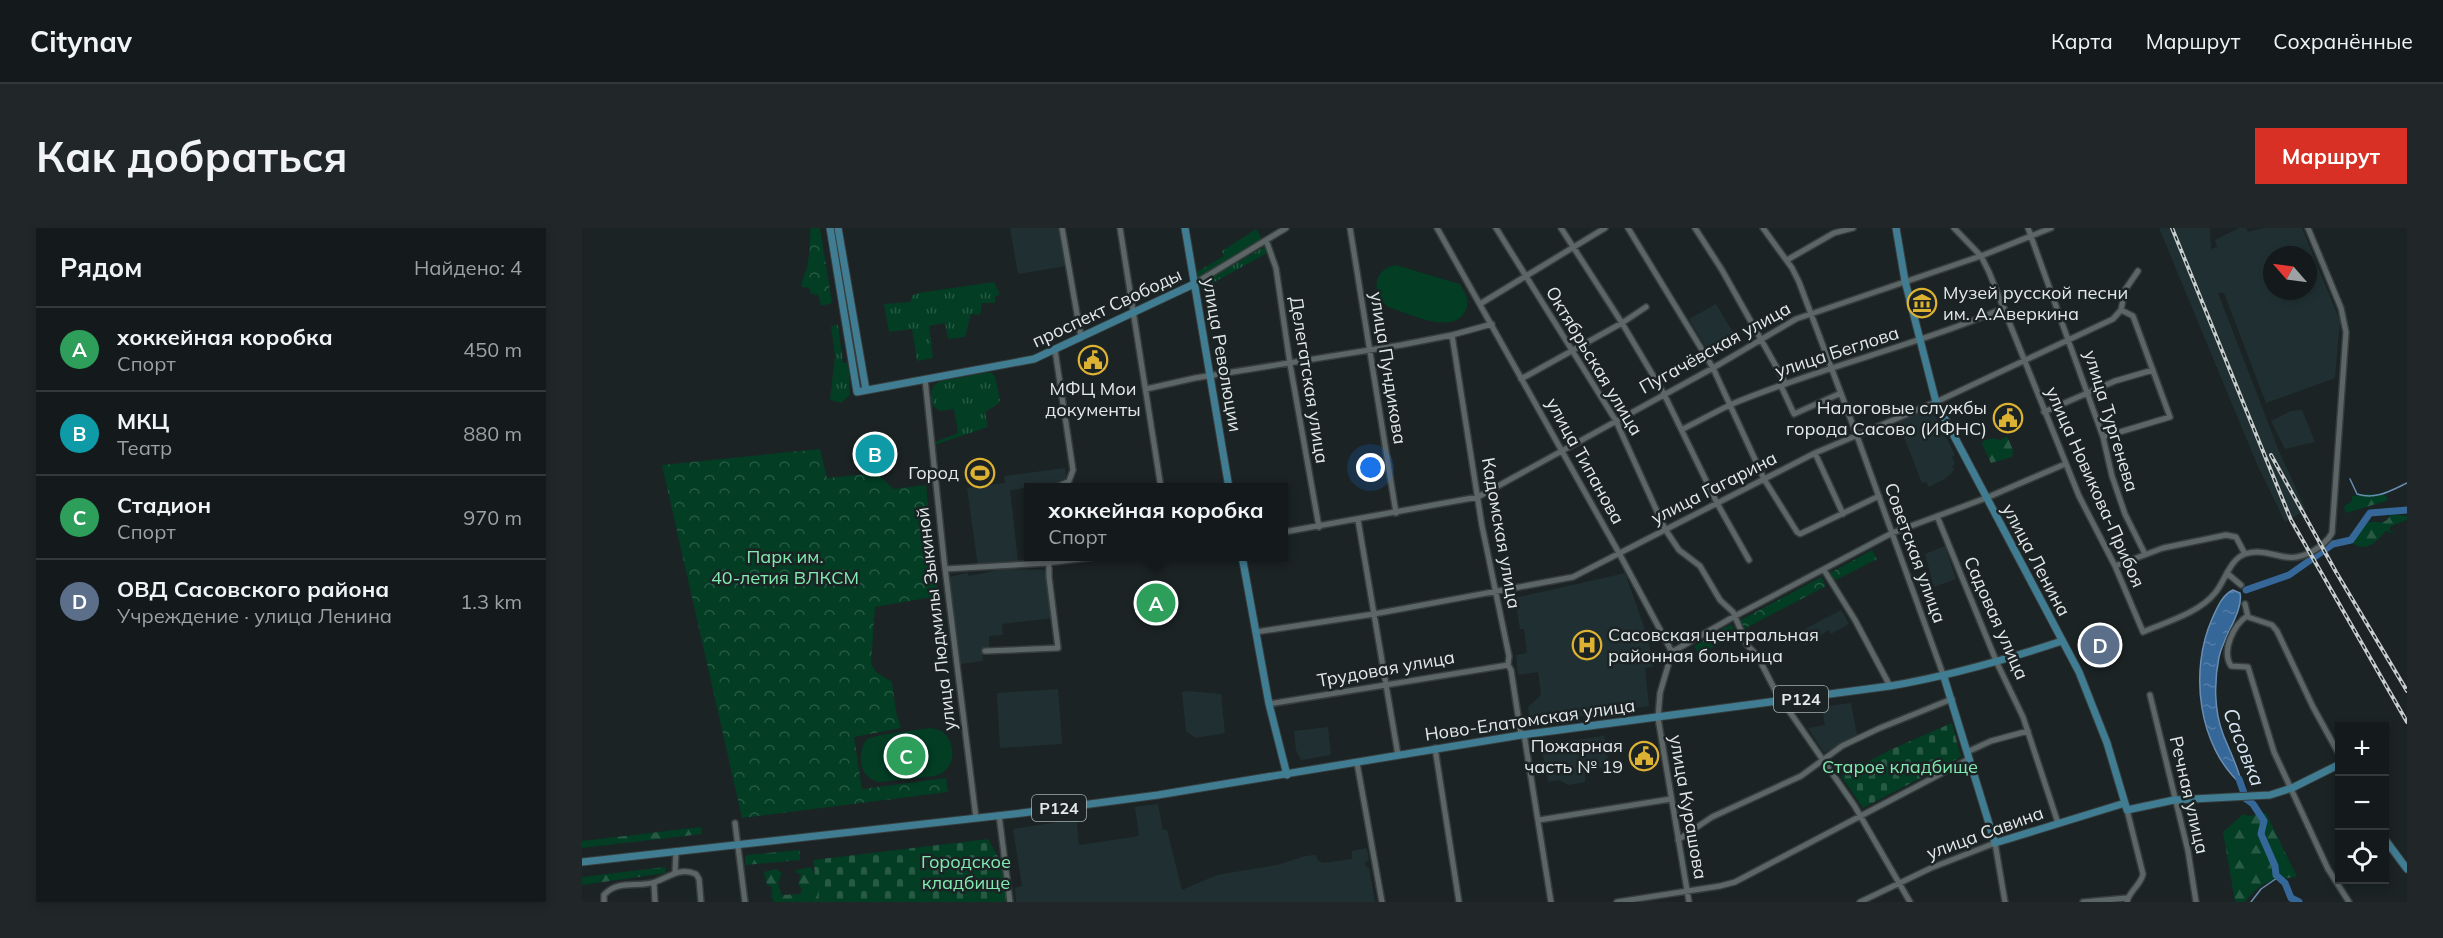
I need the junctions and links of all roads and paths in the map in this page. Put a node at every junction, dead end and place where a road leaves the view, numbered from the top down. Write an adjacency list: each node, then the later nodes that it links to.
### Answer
1 (830, 228): 56 (main road, проспект Свободы)
2 (838, 228): 56 (main road)
3 (1062, 228): 39 (street)
4 (1120, 228): 34 (street)
5 (1185, 228): 29 (main road, улица Революции)
6 (1286, 228): 22 (street, проспект Свободы)
7 (1350, 228): 44 (street, улица Пундикова)
8 (1496, 228): 27 (street, Октябрьская улица)
9 (1562, 228): 23 (street)
10 (1605, 228): 23 (street)
11 (1628, 228): 48 (street)
12 (1695, 228): 40 (street)
13 (1763, 228): 25 (street, Советская улица)
14 (1853, 228): 25 (street)
15 (1896, 228): 28 (main road, улица Ленина)
16 (1954, 228): 24 (street, улица Новикова-Прибоя)
17 (2028, 228): 21 (street, улица Тургенева)
18 (2050, 228): 21 (street, Пугачёвская улица)
19 (2308, 228): 88 (street)
20 (1440, 229): 30 (street, улица Типанова)
21 (2031, 236): 24 (street, Пугачёвская улица); 42 (street, улица Тургенева)
22 (1266, 240): 29 (street, проспект Свободы); 47 (street, Делегатская улица)
23 (1574, 247): 27 (street); 36 (street)
24 (1981, 256): 28 (street, Пугачёвская улица); 32 (street, улица Новикова-Прибоя)
25 (1787, 260): 35 (street, Советская улица)
26 (2138, 272): 33 (street)
27 (1526, 276): 30 (street); 45 (street, Октябрьская улица)
28 (1905, 281): 35 (street, Пугачёвская улица); 41 (main road, улица Ленина)
29 (1194, 284): 34 (main road, проспект Свободы); 51 (main road, улица Революции)
30 (1480, 304): 37 (street, улица Типанова)
31 (1646, 307): 36 (street)
32 (2004, 308): 41 (street, улица Беглова); 46 (street, улица Новикова-Прибоя)
33 (2121, 310): 42 (street, улица Гагарина); 50 (street)
34 (1134, 312): 39 (main road, проспект Свободы); 55 (street)
35 (1810, 312): 40 (street, Пугачёвская улица); 49 (street, Советская улица)
36 (1622, 323): 45 (street); 59 (street)
37 (1492, 324): 38 (street); 52 (street, улица Типанова)
38 (1452, 335): 44 (street); 75 (street, Кадомская улица)
39 (1081, 337): 43 (main road, проспект Свободы)
40 (1761, 339): 48 (street, Пугачёвская улица); 54 (street)
41 (1921, 339): 49 (street, улица Беглова); 60 (main road, улица Ленина)
42 (2070, 340): 46 (street, улица Гагарина); 57 (street, улица Тургенева)
43 (1055, 350): 53 (main road, проспект Свободы); 71 (street)
44 (1370, 350): 47 (street); 78 (street, улица Пундикова)
45 (1572, 351): 52 (street); 63 (street, Октябрьская улица)
46 (2024, 360): 60 (street, улица Гагарина); 62 (street, улица Новикова-Прибоя)
47 (1290, 364): 51 (street); 82 (street, Делегатская улица)
48 (1713, 368): 59 (street, Пугачёвская улица); 61 (street)
49 (1831, 369): 54 (street, улица Беглова); 58 (street, Советская улица)
50 (2153, 370): 57 (street); 66 (street)
51 (1210, 376): 55 (street); 73 (main road, улица Революции)
52 (1521, 379): 67 (street, улица Типанова)
53 (925, 380): 56 (main road, проспект Свободы); 94 (street, улица Людмилы Зыкиной)
54 (1783, 385): 58 (street); 61 (street, улица Беглова)
55 (1146, 389): 72 (street)
56 (866, 390)
57 (2088, 391): 62 (street); 66 (street, улица Тургенева)
58 (1841, 393): 65 (street, Советская улица)
59 (1664, 394): 63 (street, Пугачёвская улица); 64 (street)
60 (1936, 402): 65 (street, улица Гагарина); 76 (main road, улица Ленина)
61 (1731, 405): 64 (street, улица Беглова); 70 (street)
62 (2044, 412): 69 (street, улица Новикова-Прибоя)
63 (1616, 421): 67 (street, Пугачёвская улица); 83 (street, Октябрьская улица)
64 (1683, 429): 77 (street)
65 (1856, 434): 68 (street, улица Гагарина); 74 (street, Советская улица)
66 (2103, 437): 87 (street, улица Тургенева)
67 (1563, 451): 75 (street, Пугачёвская улица); 86 (street, улица Типанова)
68 (1815, 453): 70 (street, улица Гагарина); 79 (street)
69 (2065, 464): 76 (street); 93 (street, улица Новикова-Прибоя)
70 (1764, 479): 77 (street, улица Гагарина); 79 (street)
71 (1064, 483)
72 (1160, 483)
73 (1228, 483)
74 (1879, 496): 79 (street); 85 (street, Советская улица)
75 (1478, 497): 78 (street, Пугачёвская улица); 98 (street, Кадомская улица)
76 (1986, 498): 80 (street); 104 (main road, улица Ленина)
77 (1717, 502): 83 (street, улица Гагарина); 89 (street)
78 (1396, 513): 81 (street, Пугачёвская улица)
79 (1843, 514)
80 (1937, 516): 85 (street); 107 (street, Садовая улица)
81 (1358, 520): 82 (street, Пугачёвская улица); 100 (street)
82 (1319, 527): 84 (street, Пугачёвская улица)
83 (1665, 529): 86 (street, улица Гагарина); 101 (street, Октябрьская улица)
84 (1288, 531)
85 (1892, 533): 95 (street); 109 (street, Советская улица)
86 (1619, 553): 98 (street, улица Гагарина); 106 (street, улица Типанова)
87 (2145, 554): 88 (street); 93 (street)
88 (2245, 554): 96 (street)
89 (1749, 560)
90 (1064, 561): 92 (street)
91 (1243, 561): 103 (main road)
92 (1049, 563): 94 (street); 105 (street)
93 (2115, 566): 96 (street, улица Новикова-Прибоя)
94 (945, 569): 133 (street, улица Людмилы Зыкиной)
95 (1824, 570): 101 (street); 111 (street)
96 (2228, 574): 97 (street)
97 (2241, 585)
98 (1497, 592): 100 (street, улица Гагарина); 108 (street, Кадомская улица)
99 (2245, 604): 102 (street)
100 (1374, 614): 103 (street, улица Гагарина); 110 (street)
101 (1735, 616): 106 (street); 114 (street, Октябрьская улица)
102 (2247, 616): 119 (street); 127 (street)
103 (1256, 632): 115 (main road)
104 (2062, 641): 107 (main road, Ново-Елатомская улица); 130 (main road, улица Ленина)
105 (985, 651)
106 (1672, 652): 116 (street)
107 (1997, 663): 109 (main road, Ново-Елатомская улица); 117 (street, Садовая улица)
108 (1508, 665): 110 (street, Трудовая улица); 118 (street, Кадомская улица)
109 (1944, 677): 111 (main road, Ново-Елатомская улица / Р124); 113 (main road, Советская улица)
110 (1386, 685): 115 (street, Трудовая улица); 121 (street)
111 (1890, 686): 114 (main road, Ново-Елатомская улица / Р124)
112 (2150, 695): 129 (street, Речная улица)
113 (1952, 699): 122 (main road, Советская улица); 123 (street)
114 (1782, 701): 116 (main road, Ново-Елатомская улица / Р124); 123 (street, Октябрьская улица)
115 (1269, 704): 126 (main road)
116 (1658, 718): 118 (main road, Ново-Елатомская улица / Р124); 128 (street, улица Курашова)
117 (2028, 731): 122 (street); 136 (street, Садовая улица)
118 (1522, 735): 120 (main road, Ново-Елатомская улица / Р124); 134 (street, Кадомская улица)
119 (2335, 747)
120 (1435, 748): 121 (main road, Ново-Елатомская улица / Р124); 155 (street)
121 (1398, 755): 124 (main road, Ново-Елатомская улица / Р124)
122 (1968, 756): 132 (street); 138 (main road, Советская улица)
123 (1823, 760): 132 (street, Октябрьская улица); 137 (street)
124 (1357, 763): 126 (main road, Ново-Елатомская улица / Р124); 154 (street)
125 (2335, 766): 127 (main road, улица Савина)
126 (1287, 775): 131 (main road, Ново-Елатомская улица / Р124)
127 (2292, 788): 129 (main road, улица Савина); 164 (street)
128 (1671, 799): 134 (street); 137 (street, улица Курашова)
129 (2174, 800): 130 (main road, улица Савина); 163 (street, Речная улица)
130 (2126, 807): 136 (main road, улица Савина); 148 (street, улица Ленина)
131 (999, 815): 133 (main road, Ново-Елатомская улица / Р124); 153 (street)
132 (1860, 816): 146 (street, Октябрьская улица); 147 (street)
133 (976, 818): 140 (main road, Ново-Елатомская улица / Р124)
134 (1539, 820): 156 (street, Кадомская улица)
135 (735, 823): 140 (street)
136 (2058, 823): 138 (main road, улица Савина)
137 (1678, 840): 147 (street, улица Курашова)
138 (1995, 843): 146 (street, улица Савина); 161 (street, Советская улица)
139 (2389, 843): 143 (main road)
140 (738, 845): 141 (main road, Р124); 152 (street)
141 (676, 851): 142 (main road, Р124); 144 (street)
142 (582, 862)
143 (2407, 868)
144 (675, 872): 145 (street); 151 (street)
145 (654, 883): 149 (street); 150 (street)
146 (1899, 883): 159 (street, улица Савина); 160 (street, Октябрьская улица)
147 (1687, 891): 157 (street); 158 (street, улица Курашова)
148 (2127, 900): 162 (street)
149 (604, 902)
150 (655, 902)
151 (701, 902)
152 (745, 902)
153 (1010, 902)
154 (1382, 902)
155 (1459, 902)
156 (1551, 902)
157 (1617, 902)
158 (1689, 902)
159 (1860, 902)
160 (1910, 902)
161 (2005, 902)
162 (2083, 902)
163 (2196, 902)
164 (2349, 902)

